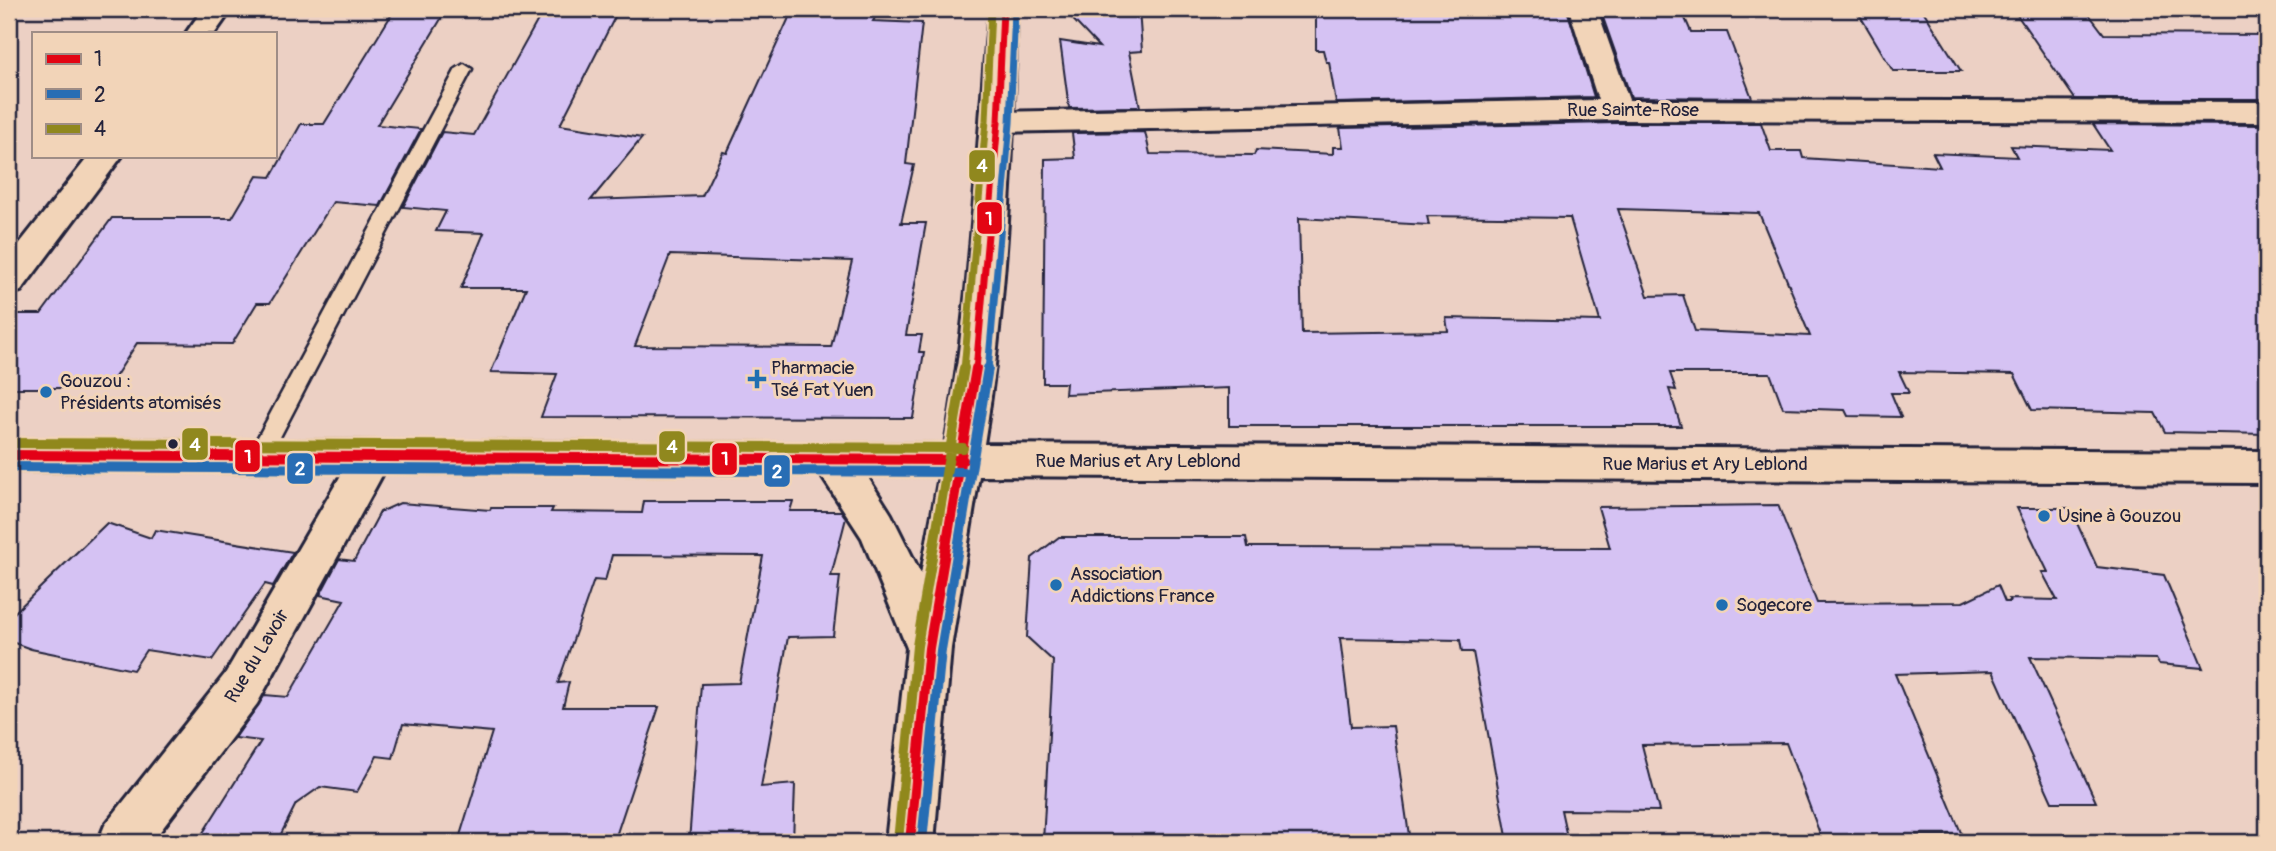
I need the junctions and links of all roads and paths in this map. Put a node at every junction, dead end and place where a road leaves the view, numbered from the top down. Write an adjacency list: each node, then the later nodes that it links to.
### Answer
1 (218, 9): 4 (street)
2 (1003, 9): 8 (street)
3 (1583, 9): 6 (street)
4 (201, 32)
5 (464, 69): 12 (lane)
6 (1617, 110): 7 (street, Rue Sainte-Rose); 8 (street, Rue Sainte-Rose)
7 (2267, 112)
8 (998, 122): 15 (street)
9 (104, 158): 10 (street)
10 (9, 282)
11 (9, 455): 12 (street, Rue Marius et Ary Leblond)
12 (259, 456): 13 (street, Rue Marius et Ary Leblond)
13 (372, 457): 14 (street, Rue Marius et Ary Leblond); 18 (street, Rue du Lavoir)
14 (831, 459): 15 (street, Rue Marius et Ary Leblond); 17 (street)
15 (963, 460): 16 (street, Rue Marius et Ary Leblond); 17 (street)
16 (2267, 467)
17 (929, 648): 19 (street)
18 (122, 842)
19 (909, 842)

